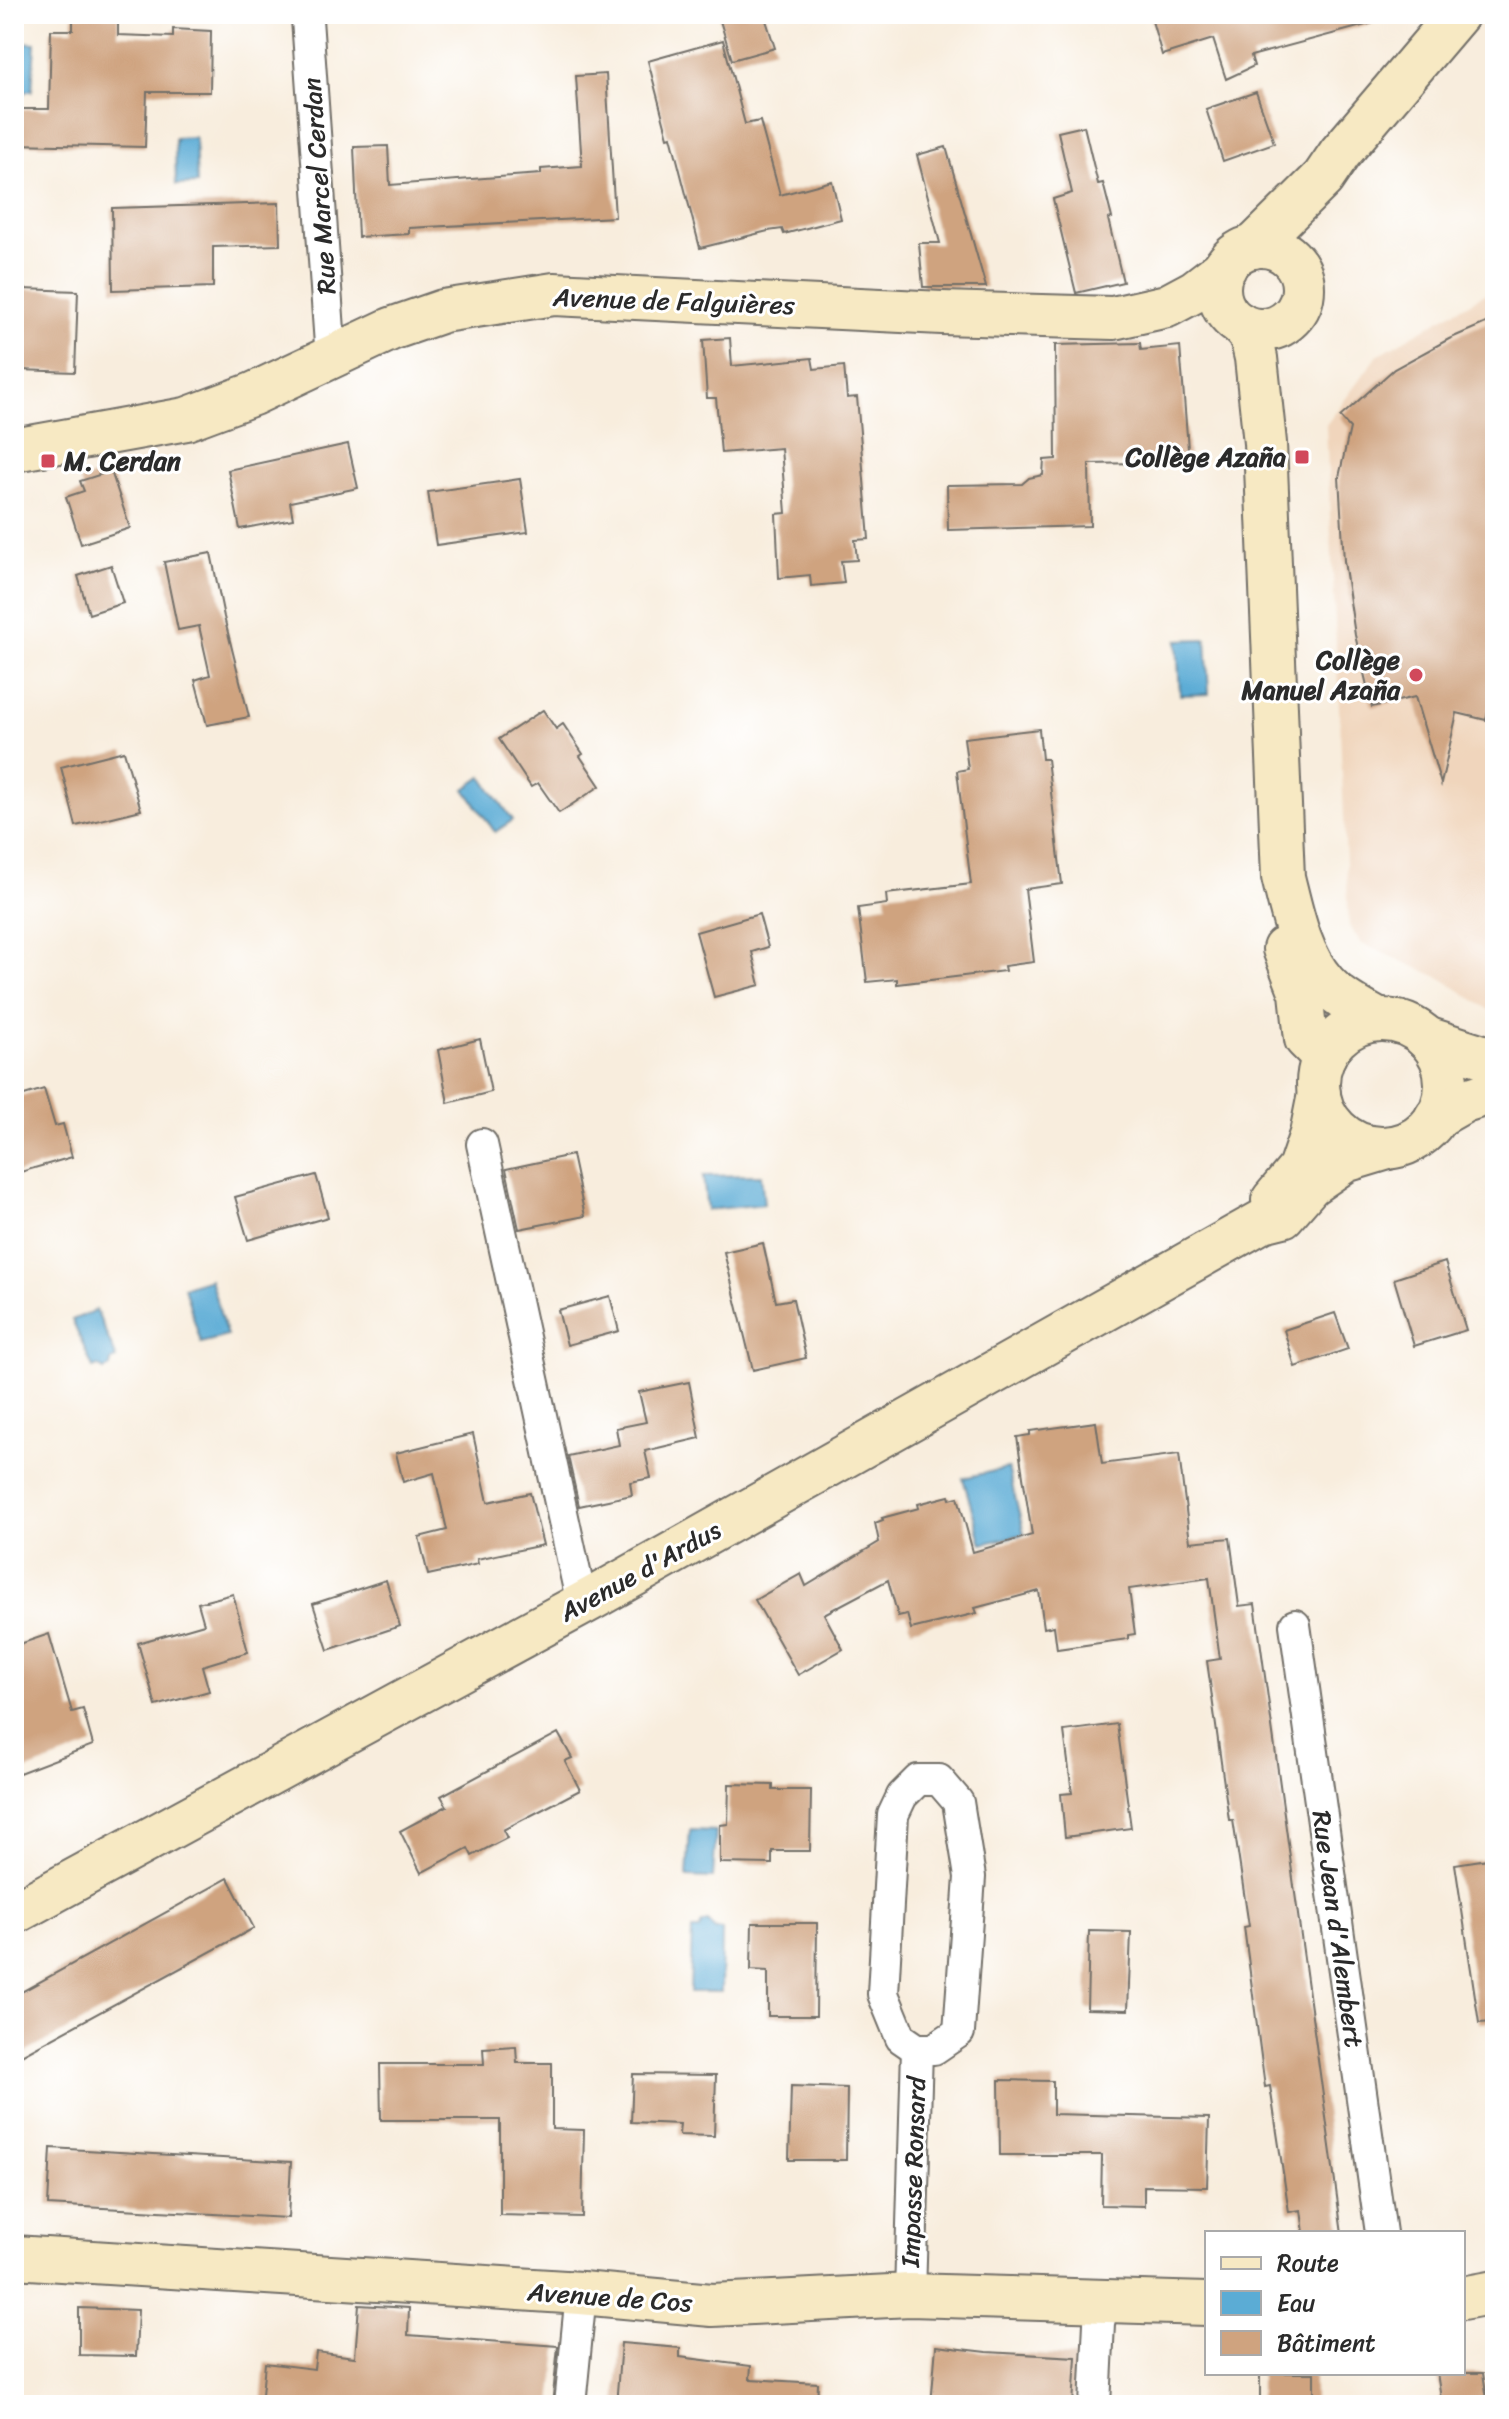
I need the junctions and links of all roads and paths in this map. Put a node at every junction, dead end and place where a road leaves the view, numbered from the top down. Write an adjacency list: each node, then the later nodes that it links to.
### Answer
1 (304, 14): 9 (street, Rue Marcel Cerdan)
2 (1458, 14): 3 (street, Avenue de Falguières)
3 (1323, 178): 4 (street, Avenue de Falguières); 5 (street, Avenue de Falguières)
4 (1239, 257): 5 (street); 6 (street, Avenue de Falguières); 8 (street)
5 (1302, 280): 7 (street)
6 (1167, 306): 8 (street, Avenue de Falguières); 9 (street, Avenue de Falguières)
7 (1290, 319): 8 (street); 10 (street)
8 (1235, 320): 10 (street)
9 (331, 359): 11 (street, Avenue de Falguières)
10 (1265, 443): 12 (street)
11 (14, 450)
12 (1283, 877): 13 (street); 16 (street)
13 (1378, 1020): 14 (street); 16 (street)
14 (1426, 1038): 15 (street); 18 (street)
15 (1495, 1060)
16 (1321, 1075): 20 (street); 21 (street, Avenue d'Ardus)
17 (1495, 1091): 18 (street)
18 (1436, 1117): 20 (street)
19 (482, 1144): 22 (street)
20 (1388, 1148): 21 (street, Avenue d'Ardus)
21 (1263, 1221): 22 (street, Avenue d'Ardus)
22 (582, 1604): 24 (street, Avenue d'Ardus)
23 (1295, 1625): 26 (street, Rue Jean d'Alembert)
24 (14, 1913)
25 (917, 2049): 25 (street, Impasse Ronsard); 30 (street, Impasse Ronsard)
26 (1381, 2231)
27 (14, 2257): 29 (street, Avenue de Cos)
28 (1495, 2292): 31 (street)
29 (581, 2293): 30 (street, Avenue de Cos); 34 (street)
30 (910, 2295): 32 (street, Avenue de Cos)
31 (1465, 2298)
32 (1104, 2302): 33 (street, Avenue de Cos); 35 (street)
33 (1205, 2304)
34 (570, 2405)
35 (1095, 2405)

